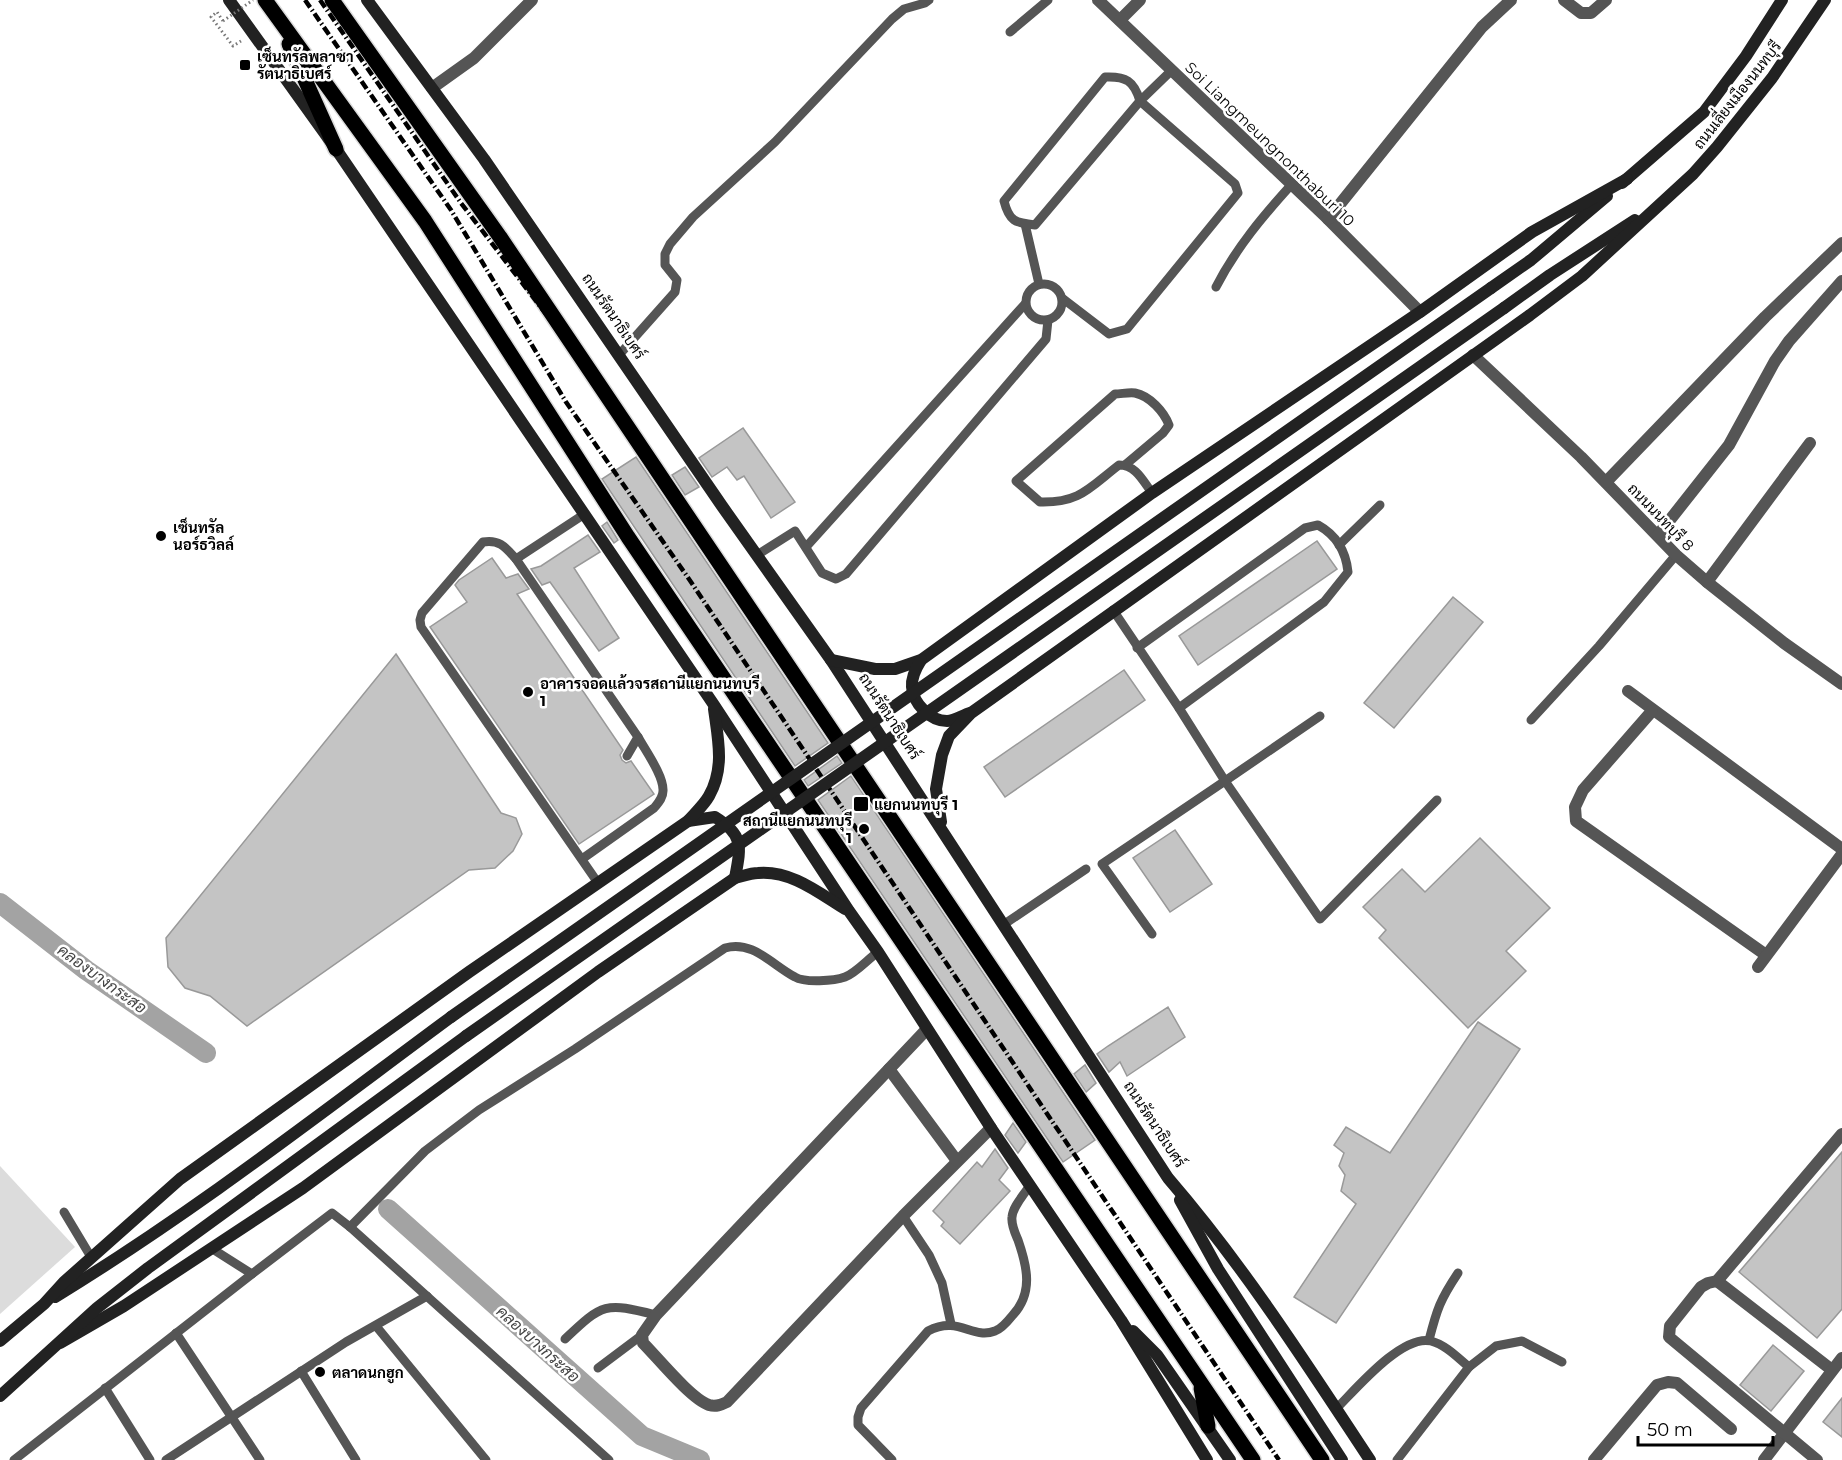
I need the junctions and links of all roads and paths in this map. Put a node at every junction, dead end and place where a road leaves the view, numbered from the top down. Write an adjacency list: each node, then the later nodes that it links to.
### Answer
1 (229, 0): 23 (main road)
2 (253, 0): 19 (path, bridge)
3 (265, 0): 16 (main road)
4 (332, 0): 134 (main road)
5 (367, 0): 21 (main road, ถนนรัตนาธิเบศร์)
6 (532, 0): 21 (street)
7 (929, 0): 37 (lane)
8 (1048, 0): 18 (lane)
9 (1098, 0): 17 (street, Soi Liangmeungnonthaburi 10)
10 (1140, 0): 17 (street)
11 (1511, 0): 27 (street)
12 (1564, 0): 13 (street)
13 (1606, 0)
14 (1782, 0): 24 (main road, ถนนเลี่ยงเมืองนนทบุรี)
15 (1825, 0): 26 (main road, ถนนเลี่ยงเมืองนนทบุรี)
16 (275, 14): 23 (main road); 115 (main road)
17 (1120, 20): 20 (street, Soi Liangmeungnonthaburi 10)
18 (1010, 32)
19 (234, 46)
20 (1172, 70): 22 (lane); 25 (street, Soi Liangmeungnonthaburi 10)
21 (432, 88): 37 (main road, ถนนรัตนาธิเบศร์)
22 (1140, 101): 28 (lane); 28 (lane); 33 (lane)
23 (336, 148): 44 (main road)
24 (1627, 179): 35 (main road); 98 (main road, bridge)
25 (1292, 184): 27 (street, Soi Liangmeungnonthaburi 10); 32 (lane)
26 (1664, 201): 38 (main road); 108 (main road, bridge)
27 (1328, 219): 35 (street, Soi Liangmeungnonthaburi 10)
28 (1026, 224): 31 (lane)
29 (1842, 243): 41 (street)
30 (1842, 281): 45 (street)
31 (1039, 284): 33 (lane); 34 (lane)
32 (1216, 287)
33 (1062, 298): 36 (lane)
34 (1025, 304): 36 (lane); 47 (lane)
35 (1420, 312): 42 (main road)
36 (1048, 320): 47 (lane)
37 (619, 355): 48 (main road, ถนนรัตนาธิเบศร์)
38 (1473, 355): 41 (street, ถนนนนทบุรี 8); 52 (main road)
39 (1810, 443): 51 (street)
40 (1125, 465): 40 (lane); 42 (lane)
41 (1606, 482): 45 (street, ถนนนนทบุรี 8)
42 (1152, 493): 55 (main road)
43 (1380, 505): 46 (lane)
44 (583, 514): 50 (lane); 58 (main road)
45 (1658, 535): 49 (street, ถนนนนทบุรี 8)
46 (1339, 545): 53 (lane); 59 (lane)
47 (806, 547): 48 (lane)
48 (757, 555): 54 (main road, ถนนรัตนาธิเบศร์)
49 (1676, 555): 51 (street, ถนนนนทบุรี 8); 63 (lane)
50 (516, 559): 64 (lane); 72 (lane)
51 (1707, 582): 56 (street, ถนนนนทบุรี 8)
52 (1113, 610): 53 (lane); 61 (main road)
53 (1137, 648): 59 (lane)
54 (831, 660): 55 (main road); 69 (main road, ถนนรัตนาธิเบศร์)
55 (921, 660): 61 (main road)
56 (1842, 684)
57 (1628, 691): 60 (street)
58 (714, 705): 68 (main road); 76 (main road)
59 (1179, 708): 66 (lane)
60 (1652, 711): 70 (street); 80 (street)
61 (971, 712): 69 (main road)
62 (1320, 716): 66 (lane)
63 (1531, 720)
64 (638, 737): 65 (lane); 72 (lane)
65 (627, 756)
66 (1225, 781): 67 (lane); 78 (lane)
67 (1437, 800)
68 (688, 821): 74 (main road); 75 (main road)
69 (941, 828): 77 (main road, ถนนรัตนาธิเบศร์)
70 (1842, 849)
71 (1842, 854): 80 (street)
72 (582, 859): 75 (lane)
73 (1086, 869): 77 (lane)
74 (735, 878): 76 (main road); 92 (main road)
75 (598, 883): 93 (main road)
76 (849, 911): 79 (main road)
77 (1003, 925): 87 (main road, ถนนรัตนาธิเบศร์)
78 (1152, 934)
79 (878, 952): 82 (main road); 91 (lane)
80 (1766, 955): 81 (street)
81 (1758, 967)
82 (927, 1029): 83 (street); 84 (main road)
83 (889, 1069): 86 (street); 99 (street)
84 (991, 1128): 86 (street); 88 (main road)
85 (1842, 1134): 96 (street)
86 (957, 1161): 90 (street)
87 (1168, 1178): 118 (main road, ถนนรัตนาธิเบศร์); 135 (main road)
88 (1029, 1185): 100 (main road); 101 (lane)
89 (64, 1212): 93 (lane)
90 (903, 1216): 101 (lane); 104 (street)
91 (350, 1227): 95 (lane); 97 (lane)
92 (211, 1248): 95 (lane); 108 (main road)
93 (91, 1257): 98 (main road)
94 (1458, 1273): 106 (lane)
95 (252, 1274): 103 (lane)
96 (1717, 1281): 113 (street); 122 (street)
97 (427, 1296): 102 (lane); 129 (lane)
98 (44, 1304): 107 (main road)
99 (656, 1315): 104 (street); 105 (lane)
100 (1121, 1320): 120 (main road); 131 (main road)
101 (951, 1324): 130 (lane)
102 (376, 1326): 114 (lane); 128 (lane)
103 (176, 1333): 116 (lane); 119 (lane)
104 (642, 1335): 112 (lane)
105 (565, 1339)
106 (1430, 1340): 111 (lane); 118 (lane)
107 (0, 1341)
108 (60, 1343): 117 (main road)
109 (1842, 1358): 113 (street)
110 (1562, 1362): 111 (lane)
111 (1469, 1367): 137 (lane)
112 (598, 1368)
113 (1833, 1370): 122 (street)
114 (301, 1371): 119 (lane); 127 (lane)
115 (1200, 1380): 120 (main road); 133 (main road)
116 (105, 1388): 123 (lane); 124 (lane)
117 (0, 1396)
118 (1336, 1408): 136 (main road, ถนนรัตนาธิเบศร์)
119 (232, 1417): 125 (lane); 126 (lane)
120 (1210, 1429): 132 (main road)
121 (1731, 1429): 138 (street)
122 (1784, 1435): 139 (street); 140 (street)
123 (14, 1460)
124 (150, 1460)
125 (166, 1460)
126 (260, 1460)
127 (356, 1460)
128 (486, 1460)
129 (609, 1460)
130 (892, 1460)
131 (1207, 1460)
132 (1230, 1460)
133 (1253, 1460)
134 (1322, 1460)
135 (1342, 1460)
136 (1370, 1460)
137 (1397, 1460)
138 (1594, 1460)
139 (1764, 1460)
140 (1817, 1460)

